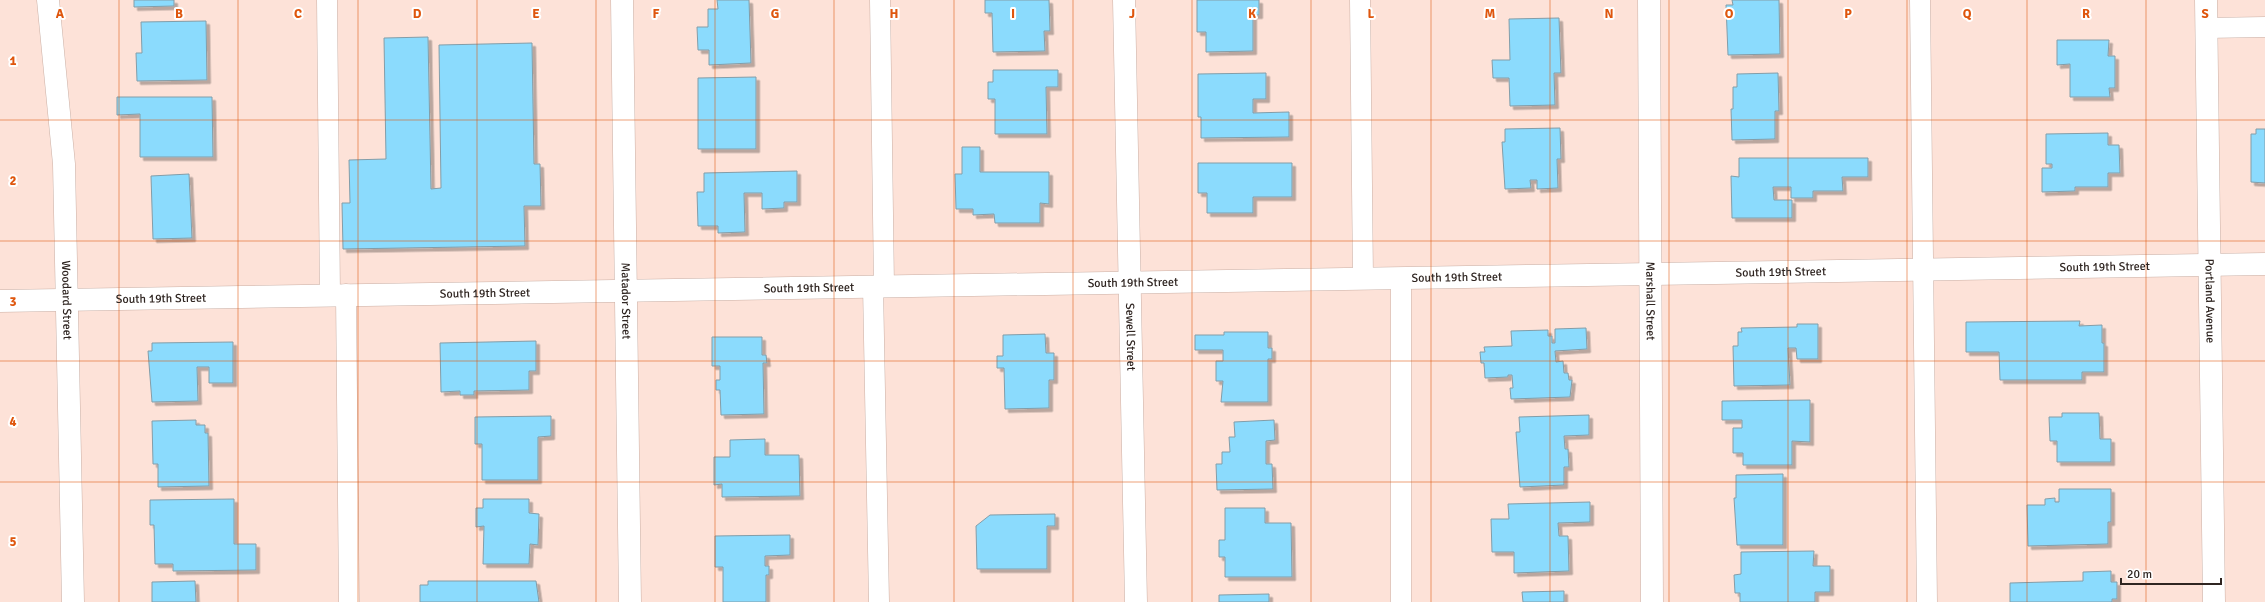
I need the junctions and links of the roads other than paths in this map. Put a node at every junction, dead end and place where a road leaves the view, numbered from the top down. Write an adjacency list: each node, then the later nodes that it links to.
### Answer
1 (48, 0): 22 (street, Woodard Street)
2 (327, 0): 21 (lane)
3 (622, 0): 20 (street, Matador Street)
4 (880, 0): 19 (lane)
5 (1124, 0): 18 (street, Sewell Street)
6 (1360, 0): 16 (lane)
7 (1649, 0): 15 (street, Marshall Street)
8 (1920, 0): 14 (lane)
9 (2206, 0): 11 (street, Portland Avenue)
10 (2265, 27): 11 (lane)
11 (2206, 28): 13 (street, Portland Avenue)
12 (2265, 264): 13 (street, South 19th Street)
13 (2210, 265): 14 (street, South 19th Street); 32 (street, Portland Avenue)
14 (1924, 270): 15 (street, South 19th Street); 31 (lane)
15 (1649, 274): 17 (street, South 19th Street); 30 (street, Marshall Street)
16 (1363, 278): 17 (street, South 19th Street); 18 (street, South 19th Street)
17 (1400, 278): 29 (lane)
18 (1130, 282): 19 (street, South 19th Street); 28 (street, Sewell Street)
19 (879, 286): 20 (street, South 19th Street); 27 (lane)
20 (626, 290): 21 (street, South 19th Street); 26 (street, Matador Street)
21 (338, 295): 22 (street, South 19th Street); 25 (lane)
22 (67, 299): 23 (street, South 19th Street); 24 (street, Woodard Street)
23 (0, 301)
24 (73, 602)
25 (349, 602)
26 (630, 602)
27 (879, 602)
28 (1136, 602)
29 (1401, 602)
30 (1652, 602)
31 (1927, 602)
32 (2214, 602)

